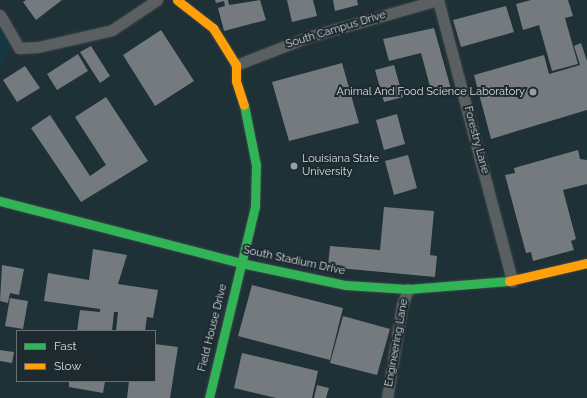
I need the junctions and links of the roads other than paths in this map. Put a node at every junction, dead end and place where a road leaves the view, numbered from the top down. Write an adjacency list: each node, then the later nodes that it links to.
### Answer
1 (158, 0): 4 (street)
2 (177, 0): 5 (street)
3 (438, 0): 5 (street, South Campus Drive); 9 (street, Forestry Lane)
4 (0, 15)
5 (236, 65): 7 (street, Field House Drive)
6 (0, 201): 7 (street, South Stadium Drive)
7 (241, 263): 10 (street, South Stadium Drive); 11 (street, Field House Drive)
8 (587, 263): 9 (street, South Stadium Drive)
9 (512, 281): 10 (street, South Stadium Drive)
10 (408, 289): 12 (street, Engineering Lane)
11 (209, 398)
12 (387, 398)

